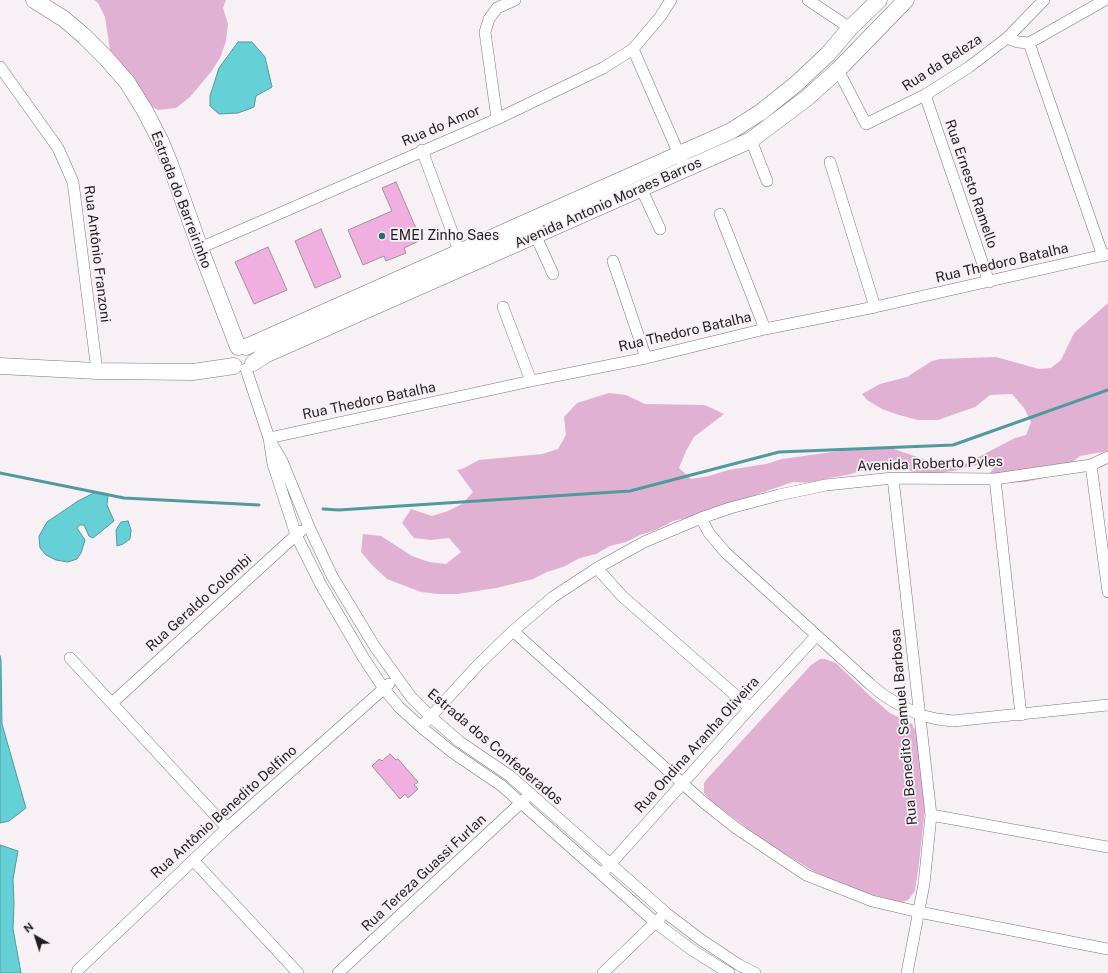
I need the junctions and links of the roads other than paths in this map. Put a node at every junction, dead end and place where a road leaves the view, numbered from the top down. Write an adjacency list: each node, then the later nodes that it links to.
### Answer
1 (34, 0): 28 (street, Estrada do Barreirinho)
2 (515, 0): 16 (street)
3 (671, 0): 12 (street, Rua do Amor)
4 (808, 0): 9 (street)
5 (879, 0): 9 (street, Avenida Antonio Moraes Barros)
6 (906, 0): 14 (street, Avenida Antonio Moraes Barros)
7 (1044, 0): 10 (street, Rua da Beleza)
8 (1097, 2): 11 (street)
9 (850, 28): 19 (street, Avenida Antonio Moraes Barros)
10 (1007, 38): 11 (street); 15 (street, Rua da Beleza)
11 (1029, 43): 30 (street)
12 (633, 49): 16 (street, Rua do Amor); 19 (street)
13 (0, 67): 42 (street, Rua Antônio Franzoni)
14 (838, 70): 15 (street, Rua da Beleza); 17 (street, Avenida Antonio Moraes Barros)
15 (925, 95): 34 (street, Rua Ernesto Ramello)
16 (497, 118): 18 (street, Rua do Amor)
17 (751, 140): 21 (street, Avenida Antonio Moraes Barros); 22 (street)
18 (422, 150): 28 (street, Rua do Amor); 29 (street)
19 (679, 153): 21 (street); 25 (street, Avenida Antonio Moraes Barros)
20 (830, 162): 36 (street)
21 (686, 168): 23 (street, Avenida Antonio Moraes Barros)
22 (767, 181)
23 (641, 188): 26 (street); 27 (street, Avenida Antonio Moraes Barros)
24 (720, 214): 37 (street)
25 (529, 220): 27 (street); 29 (street, Avenida Antonio Moraes Barros)
26 (660, 229)
27 (536, 235): 32 (street, Avenida Antonio Moraes Barros); 33 (street)
28 (200, 248): 38 (street, Estrada do Barreirinho)
29 (459, 251): 32 (street); 38 (street, Avenida Antonio Moraes Barros)
30 (1106, 255): 34 (street, Rua Thedoro Batalha)
31 (614, 261): 39 (street)
32 (465, 266): 41 (street, Avenida Antonio Moraes Barros)
33 (553, 274)
34 (989, 282): 36 (street, Rua Thedoro Batalha)
35 (503, 307): 43 (street)
36 (875, 307): 37 (street, Rua Thedoro Batalha)
37 (765, 330): 39 (street, Rua Thedoro Batalha)
38 (242, 347): 41 (street)
39 (646, 358): 43 (street, Rua Thedoro Batalha)
40 (0, 366): 42 (street)
41 (244, 366): 42 (street); 44 (street, Estrada dos Confederados)
42 (97, 371)
43 (531, 381): 44 (street, Rua Thedoro Batalha)
44 (269, 438): 50 (street, Estrada dos Confederados); 51 (street, Estrada dos Confederados)
45 (1108, 457): 46 (street, Avenida Roberto Pyles)
46 (1092, 465): 48 (street, Avenida Roberto Pyles); 53 (street)
47 (893, 478): 48 (street, Avenida Roberto Pyles); 49 (street, Avenida Roberto Pyles); 62 (street, Rua Benedito Samuel Barbosa)
48 (995, 479): 63 (street)
49 (700, 518): 52 (street, Avenida Roberto Pyles); 55 (street)
50 (309, 527): 51 (street, Rua Geraldo Colombi); 57 (street, Estrada dos Confederados)
51 (296, 535): 58 (street, Estrada dos Confederados); 59 (street, Rua Geraldo Colombi)
52 (597, 568): 54 (street, Avenida Roberto Pyles); 61 (street)
53 (1108, 592)
54 (513, 631): 64 (street, Avenida Roberto Pyles); 66 (street)
55 (816, 636): 61 (street, Rua Ondina Aranha Oliveira); 62 (street)
56 (70, 658): 59 (street)
57 (396, 678): 58 (street, Rua Antônio Benedito Delfino); 64 (street, Estrada dos Confederados)
58 (384, 688): 65 (street, Estrada dos Confederados); 70 (street, Rua Antônio Benedito Delfino)
59 (112, 703): 70 (street)
60 (1108, 705): 63 (street)
61 (750, 708): 66 (street, Rua Ondina Aranha Oliveira)
62 (920, 714): 63 (street); 69 (street, Rua Benedito Samuel Barbosa)
63 (1021, 714)
64 (430, 717): 65 (street, Avenida Roberto Pyles); 67 (street, Estrada dos Confederados)
65 (421, 727): 68 (street, Estrada dos Confederados)
66 (683, 784): 73 (street, Rua Ondina Aranha Oliveira); 75 (street)
67 (530, 794): 68 (street, Rua Tereza Guassi Furlan); 73 (street, Estrada dos Confederados)
68 (521, 803): 74 (street, Estrada dos Confederados); 81 (street, Rua Tereza Guassi Furlan)
69 (931, 815): 71 (street); 75 (street, Rua Benedito Samuel Barbosa)
70 (227, 828): 72 (street, Rua Antônio Benedito Delfino)
71 (1108, 847)
72 (193, 860): 79 (street, Rua Antônio Benedito Delfino); 80 (street)
73 (610, 865): 74 (street, Rua Ondina Aranha Oliveira); 76 (street, Estrada dos Confederados)
74 (602, 874): 77 (street, Estrada dos Confederados)
75 (919, 912): 78 (street); 85 (street, Rua Benedito Samuel Barbosa)
76 (666, 913): 77 (street); 84 (street, Estrada dos Confederados)
77 (656, 923): 82 (street); 83 (street, Estrada dos Confederados)
78 (1108, 948)
79 (77, 973)
80 (298, 973)
81 (338, 973)
82 (603, 973)
83 (729, 973)
84 (755, 973)
85 (907, 973)

